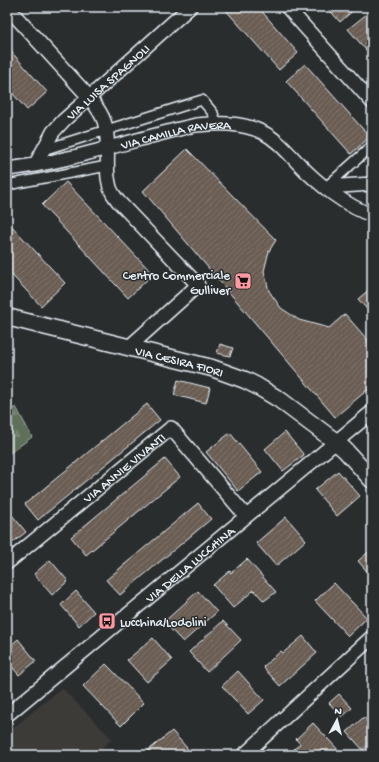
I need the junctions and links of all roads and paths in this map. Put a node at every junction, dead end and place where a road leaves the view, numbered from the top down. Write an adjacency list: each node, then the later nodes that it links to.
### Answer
1 (7, 7): 4 (street)
2 (190, 7): 4 (street, VIA LUISA SPAGNOLI)
3 (287, 7): 5 (street)
4 (89, 97): 7 (street); 10 (street, VIA LUISA SPAGNOLI)
5 (372, 102)
6 (216, 123): 7 (street); 9 (street, VIA CAMILLA RAVERA); 16 (street, VIA CAMILLA RAVERA)
7 (106, 130): 9 (street); 10 (street)
8 (372, 146): 16 (street)
9 (107, 148): 11 (street, VIA CAMILLA RAVERA); 12 (street)
10 (43, 150): 11 (street, VIA LUISA SPAGNOLI)
11 (35, 165): 13 (street, VIA CAMILLA RAVERA)
12 (107, 166): 14 (street); 19 (street)
13 (7, 169)
14 (7, 184)
15 (372, 184): 16 (street)
16 (326, 187): 17 (street, VIA CAMILLA RAVERA)
17 (372, 215)
18 (7, 317): 19 (street, VIA CESIRA FIORI)
19 (129, 348): 21 (street, VIA CESIRA FIORI)
20 (372, 412): 21 (street, VIA DELLA LUCCHINA)
21 (336, 442): 22 (street, VIA CESIRA FIORI); 23 (street, VIA DELLA LUCCHINA)
22 (372, 480)
23 (246, 516): 24 (street, VIA ANNIE VIVANTI); 26 (street, VIA DELLA LUCCHINA)
24 (7, 563)
25 (372, 637): 27 (street)
26 (7, 714)
27 (244, 755)

